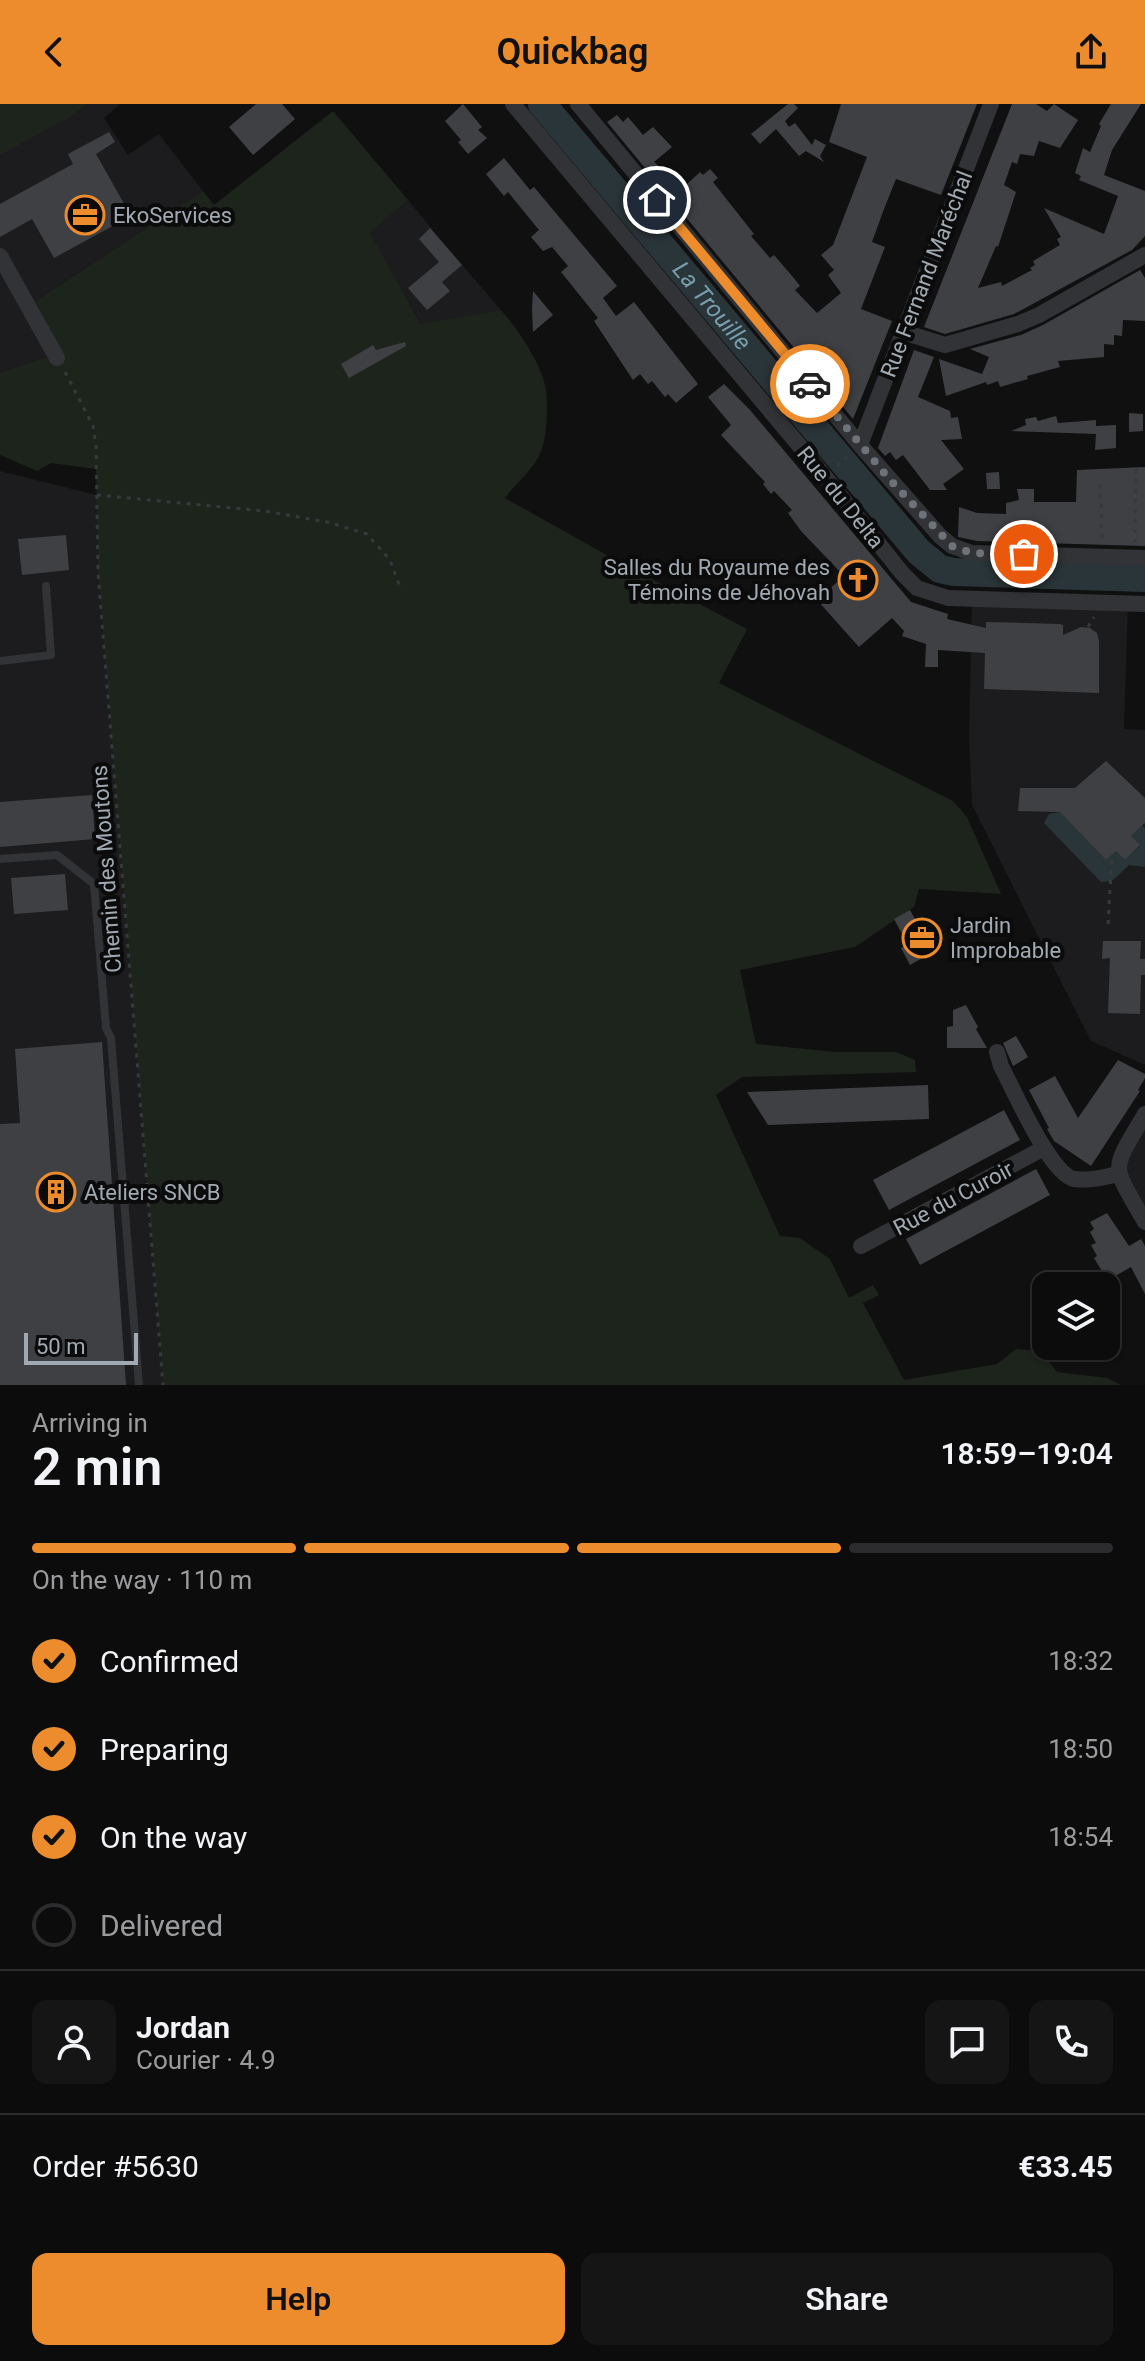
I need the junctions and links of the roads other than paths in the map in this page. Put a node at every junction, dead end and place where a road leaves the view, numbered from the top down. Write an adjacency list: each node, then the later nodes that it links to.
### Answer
1 (513, 104): 11 (street, Rue du Delta)
2 (578, 104): 8 (street)
3 (991, 104): 6 (street, Rue Fernand Maréchal)
4 (1145, 255): 6 (street)
5 (0, 256): 7 (street)
6 (903, 332): 8 (street, Rue Fernand Maréchal)
7 (57, 358)
8 (856, 448): 9 (street)
9 (1140, 558)
10 (46, 586): 12 (lane)
11 (1145, 604)
12 (0, 661)
13 (0, 859): 20 (lane)
14 (997, 1052): 16 (street)
15 (1145, 1114): 17 (street)
16 (1044, 1148): 17 (street); 19 (street, Rue du Curoir)
17 (1117, 1174): 18 (street)
18 (1145, 1222)
19 (861, 1246)
20 (139, 1385)

